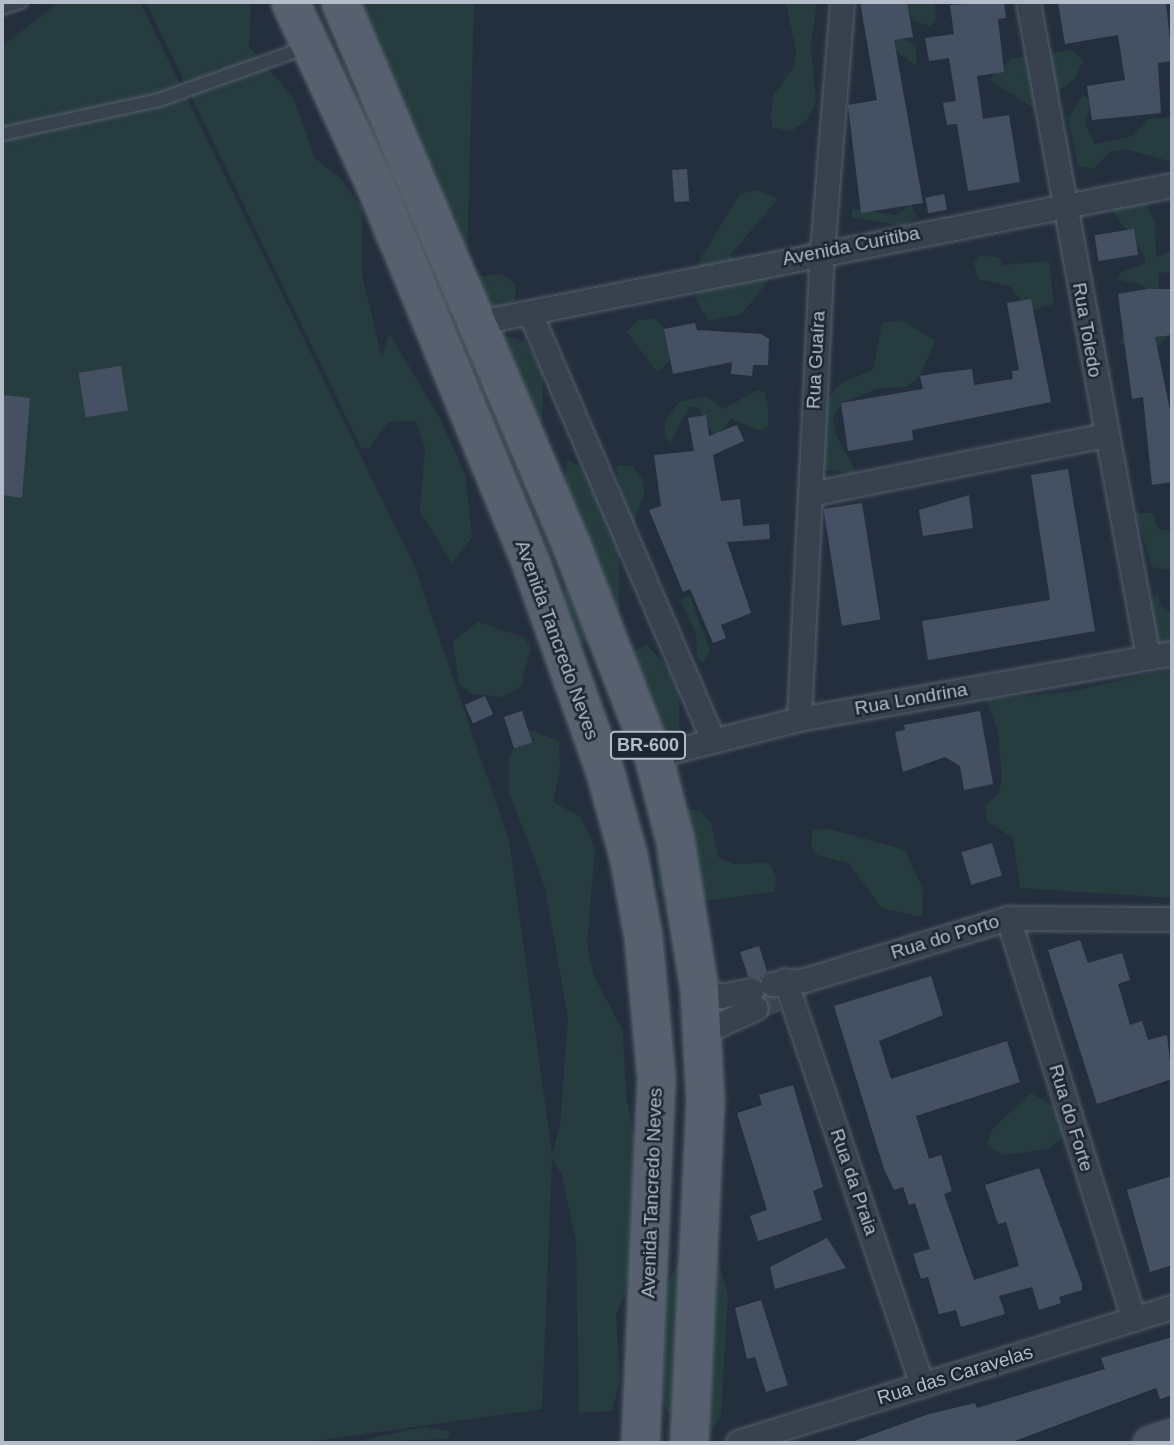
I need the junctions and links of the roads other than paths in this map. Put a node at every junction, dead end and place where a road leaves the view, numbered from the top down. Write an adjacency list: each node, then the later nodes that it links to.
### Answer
1 (21, 2): 6 (lane)
2 (290, 2): 7 (main road, Avenida Tancredo Neves / BR-600)
3 (340, 2): 13 (main road, BR-600)
4 (842, 2): 11 (street, Rua Guaíra)
5 (1028, 2): 10 (street, Rua Toledo)
6 (2, 8)
7 (310, 45): 8 (lane); 31 (main road, Avenida Tancredo Neves / BR-600)
8 (2, 134)
9 (1172, 186): 10 (street, Avenida Curitiba)
10 (1064, 204): 11 (street, Avenida Curitiba); 14 (street, Rua Toledo)
11 (822, 252): 12 (street, Avenida Curitiba); 15 (street, Rua Guaíra)
12 (530, 313): 13 (street, Avenida Curitiba); 19 (street)
13 (480, 322): 20 (main road, BR-600)
14 (1105, 435): 15 (street); 17 (street, Rua Toledo)
15 (810, 494): 18 (street, Rua Guaíra)
16 (1172, 653): 17 (street, Rua Londrina)
17 (1148, 657): 18 (street, Rua Londrina)
18 (799, 719): 19 (street, Rua Londrina)
19 (713, 740): 20 (street, Rua Londrina)
20 (653, 756): 23 (main road, BR-600)
21 (1008, 918): 22 (street, Rua do Porto); 24 (street, Rua do Porto); 27 (street, Rua do Forte)
22 (1172, 919)
23 (699, 990): 24 (street, Rua do Porto); 25 (main road, BR-600)
24 (776, 991): 25 (street, Rua do Porto); 28 (street, Rua da Praia)
25 (703, 1032): 32 (main road, BR-600)
26 (1172, 1307): 27 (street, Rua das Caravelas)
27 (1134, 1319): 28 (street, Rua das Caravelas)
28 (922, 1385): 30 (street, Rua das Caravelas)
29 (1172, 1436): 33 (street)
30 (738, 1442)
31 (640, 1443)
32 (689, 1443)
33 (1150, 1443)

